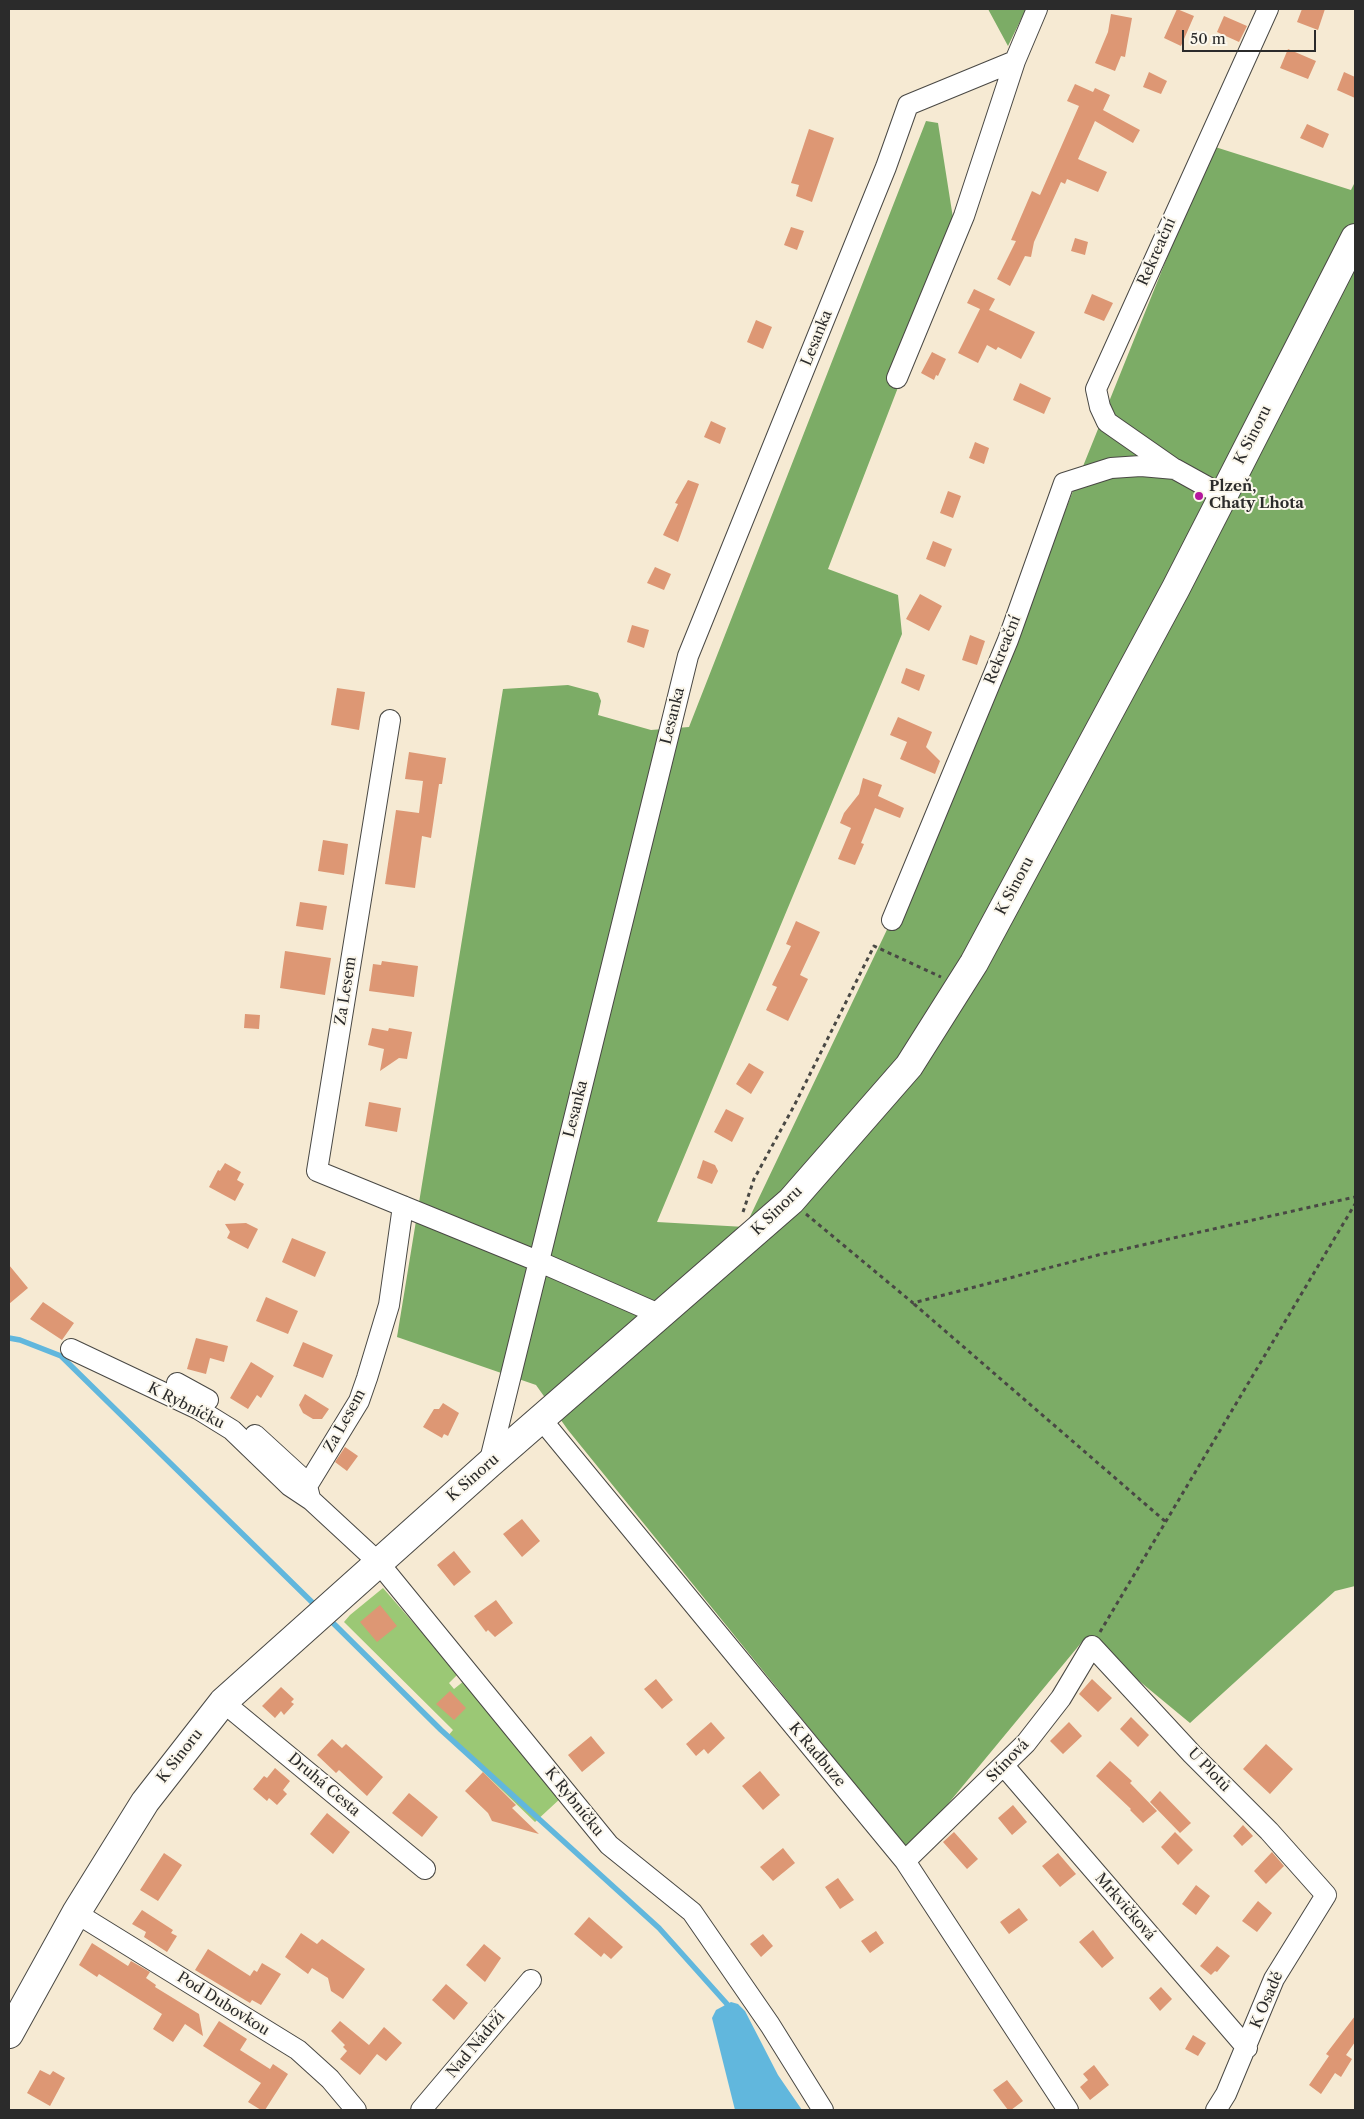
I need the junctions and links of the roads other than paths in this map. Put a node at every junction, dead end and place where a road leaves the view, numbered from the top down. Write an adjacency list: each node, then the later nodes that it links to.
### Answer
1 (1037, 9): 3 (street)
2 (1268, 9): 6 (street, Rekreační)
3 (1015, 61): 5 (street); 11 (street, Lesanka)
4 (1355, 238): 7 (street, K Sinoru)
5 (897, 378)
6 (1175, 469): 7 (street, Rekreační); 9 (street, Rekreační)
7 (1222, 495): 12 (street, K Sinoru)
8 (390, 720): 10 (street, Za Lesem)
9 (892, 920)
10 (403, 1206): 11 (street, Za Lesem); 17 (street, Za Lesem)
11 (540, 1262): 12 (street, Za Lesem); 16 (street, Lesanka)
12 (661, 1315): 15 (street, K Sinoru)
13 (71, 1349): 17 (street, K Rybníčku)
14 (177, 1383): 17 (street, K Rybníčku)
15 (540, 1419): 16 (street, K Sinoru); 22 (street, K Radbuze)
16 (489, 1464): 18 (street, K Sinoru)
17 (309, 1493): 18 (street, K Rybníčku)
18 (378, 1562): 20 (street, K Sinoru); 31 (street, K Rybníčku)
19 (1092, 1646): 21 (street, Stínová); 24 (street, U Plotů)
20 (223, 1702): 23 (street, Druhá Cesta); 25 (street, K Sinoru)
21 (1004, 1766): 22 (street, Stínová); 28 (street, Mrkvičková)
22 (905, 1861): 32 (street, K Radbuze)
23 (425, 1869)
24 (1326, 1895): 28 (street, K Osadě)
25 (76, 1913): 27 (street, K Sinoru); 29 (street, Pod Dubovkou)
26 (531, 1980): 30 (street, Nad Nádrží)
27 (9, 2034)
28 (1247, 2048): 33 (street, K Osadě)
29 (356, 2110)
30 (421, 2110)
31 (823, 2110)
32 (1068, 2110)
33 (1216, 2110)

